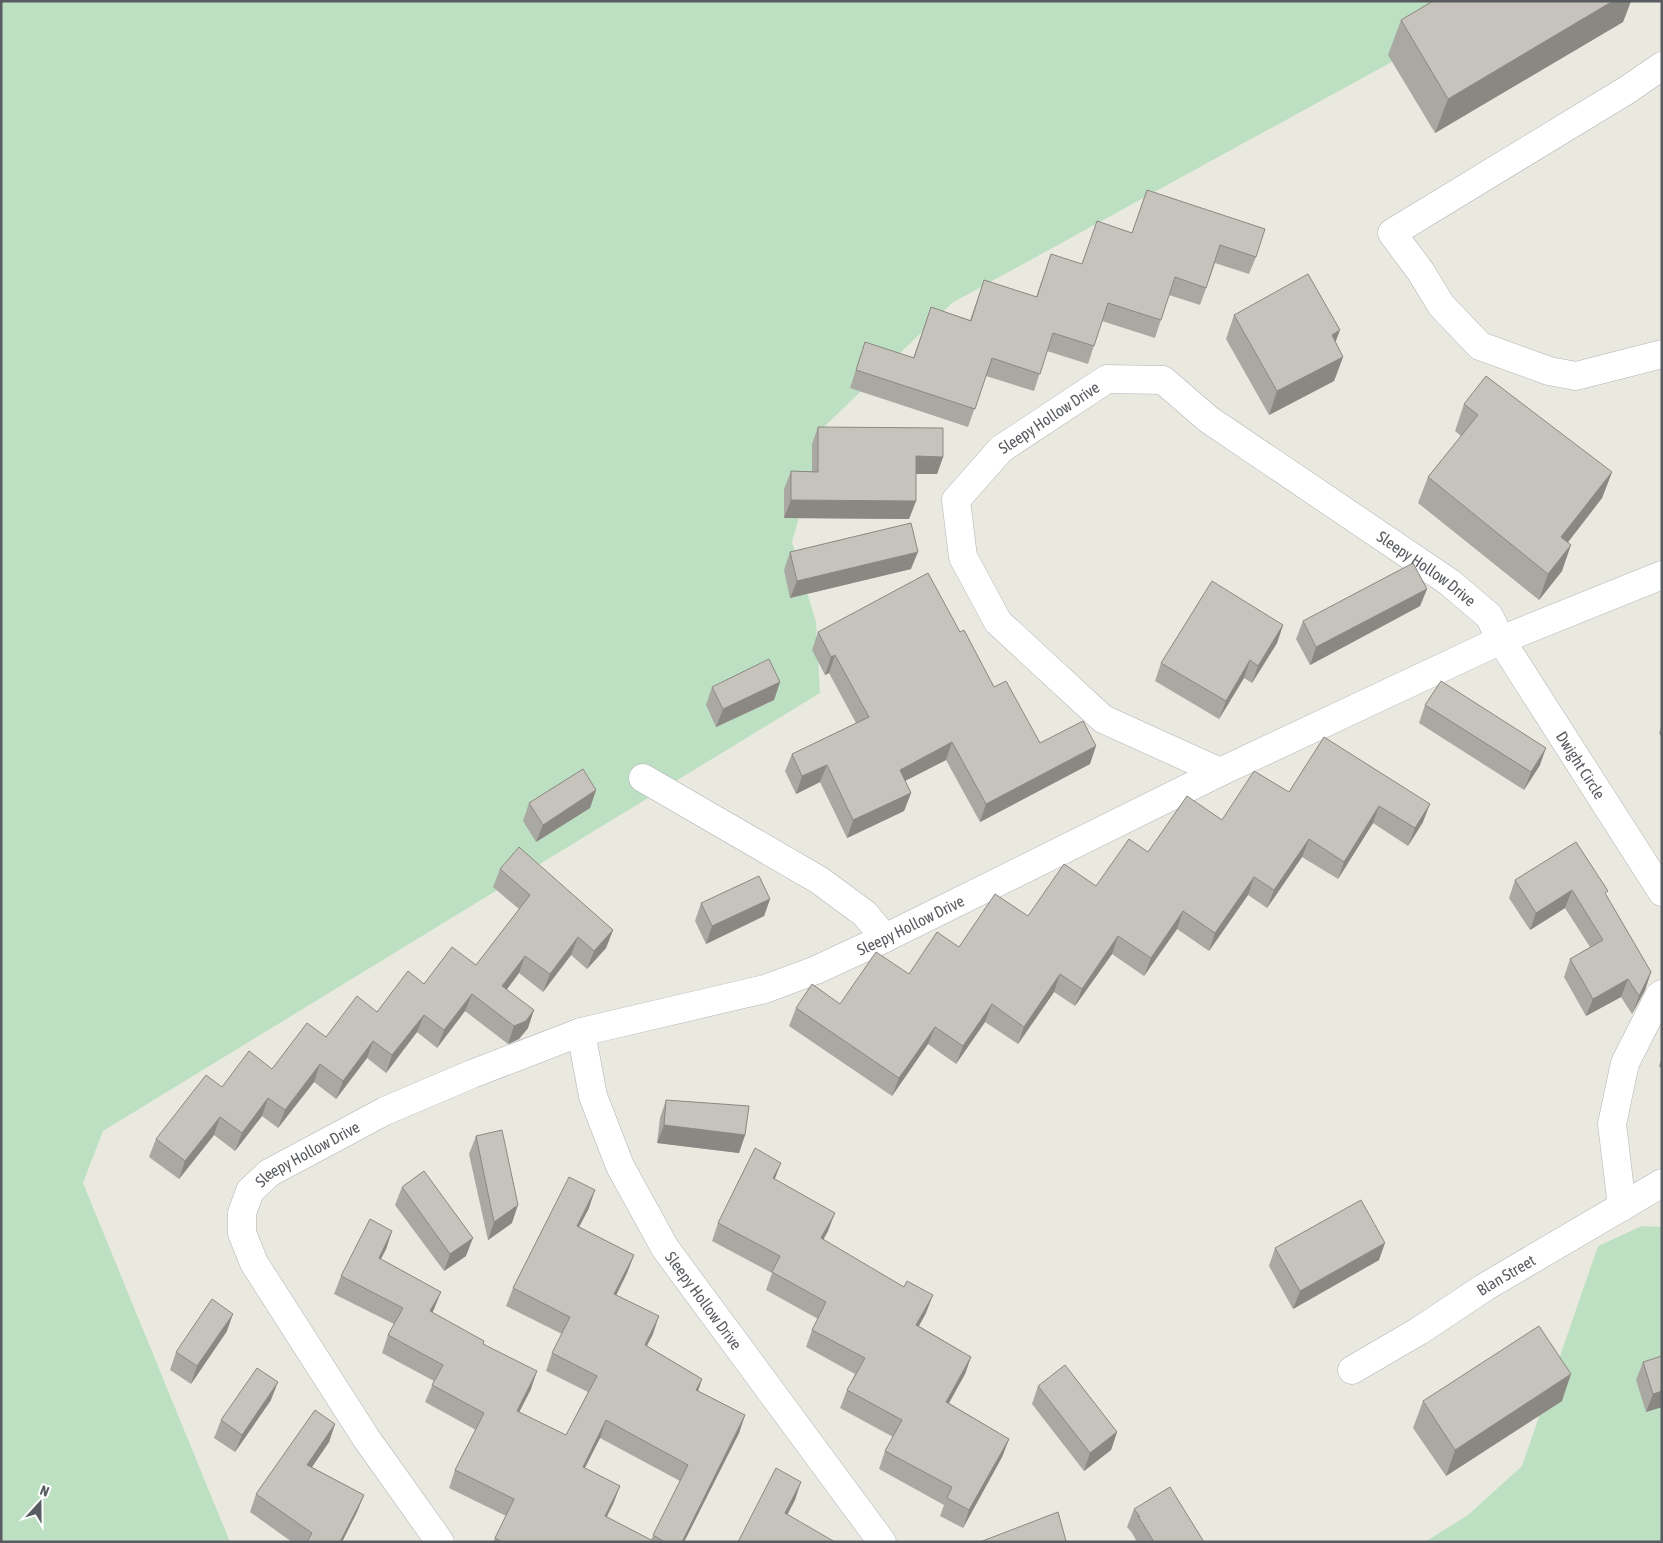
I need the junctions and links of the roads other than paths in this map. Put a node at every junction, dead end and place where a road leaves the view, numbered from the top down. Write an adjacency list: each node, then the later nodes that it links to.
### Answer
1 (1662, 66): 2 (street)
2 (1662, 354)
3 (1662, 575): 4 (street, Sleepy Hollow Drive)
4 (1501, 640): 5 (street, Sleepy Hollow Drive); 5 (street, Sleepy Hollow Drive); 7 (street, Dwight Circle)
5 (1220, 772): 8 (street, Sleepy Hollow Drive)
6 (643, 778): 8 (street)
7 (1662, 892)
8 (885, 938): 10 (street, Sleepy Hollow Drive)
9 (1662, 994): 12 (street)
10 (581, 1032): 14 (street, Sleepy Hollow Drive); 15 (street, Sleepy Hollow Drive)
11 (1662, 1183): 12 (street, Blan Street)
12 (1622, 1207): 13 (street, Blan Street)
13 (1352, 1370)
14 (440, 1542)
15 (882, 1542)

